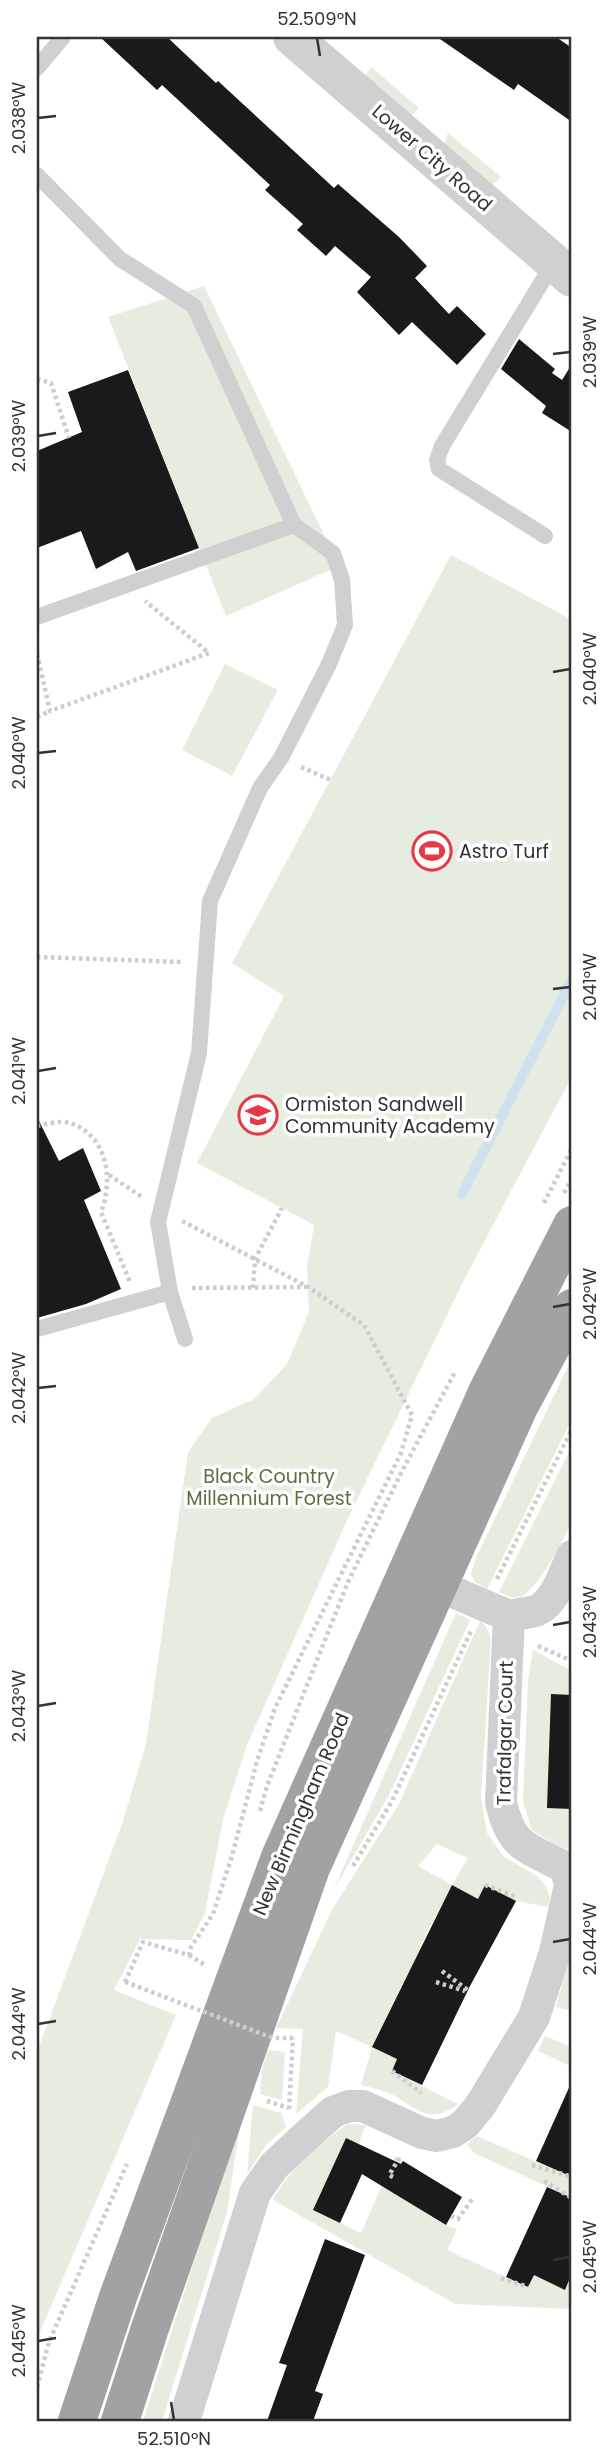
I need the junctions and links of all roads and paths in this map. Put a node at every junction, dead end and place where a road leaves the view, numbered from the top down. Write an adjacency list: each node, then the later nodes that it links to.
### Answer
1 (62, 37): 3 (lane)
2 (292, 37): 5 (street, Lower City Road)
3 (37, 68)
4 (37, 175): 8 (lane)
5 (563, 270): 9 (lane)
6 (37, 379): 7 (path)
7 (69, 438)
8 (295, 526): 11 (lane); 15 (lane)
9 (545, 536)
10 (157, 599): 13 (path)
11 (37, 617)
12 (37, 654): 13 (path)
13 (50, 711): 14 (path)
14 (37, 716)
15 (281, 758): 16 (path); 22 (lane)
16 (331, 780)
17 (37, 957): 18 (path)
18 (191, 962)
19 (572, 1147): 23 (path)
20 (109, 1175): 22 (path)
21 (282, 1208): 24 (path)
22 (160, 1209): 24 (path); 26 (lane)
23 (556, 1217): 58 (highway, New Birmingham Road)
24 (254, 1259): 25 (path); 45 (path, bridge)
25 (253, 1288)
26 (170, 1292): 28 (lane); 29 (lane)
27 (572, 1308): 33 (highway, New Birmingham Road)
28 (37, 1329)
29 (185, 1339)
30 (457, 1368): 35 (path)
31 (572, 1429): 34 (path)
32 (572, 1556): 34 (street)
33 (437, 1585): 34 (street); 59 (highway, New Birmingham Road)
34 (496, 1611): 36 (path); 45 (street, Trafalgar Court)
35 (258, 1818)
36 (346, 1877)
37 (485, 1885): 38 (path)
38 (517, 1897)
39 (442, 1971): 40 (path)
40 (436, 1982)
41 (274, 2027): 42 (path)
42 (270, 2038)
43 (392, 2071): 44 (path)
44 (421, 2093)
45 (298, 2144): 60 (street, Trafalgar Court)
46 (402, 2153): 49 (path)
47 (532, 2165): 48 (path)
48 (569, 2176)
49 (393, 2177)
50 (544, 2181): 52 (path)
51 (118, 2184): 57 (path)
52 (570, 2197)
53 (473, 2198): 54 (path)
54 (451, 2216)
55 (501, 2278): 56 (path)
56 (528, 2287)
57 (37, 2387)
58 (78, 2421)
59 (120, 2421)
60 (184, 2421)

